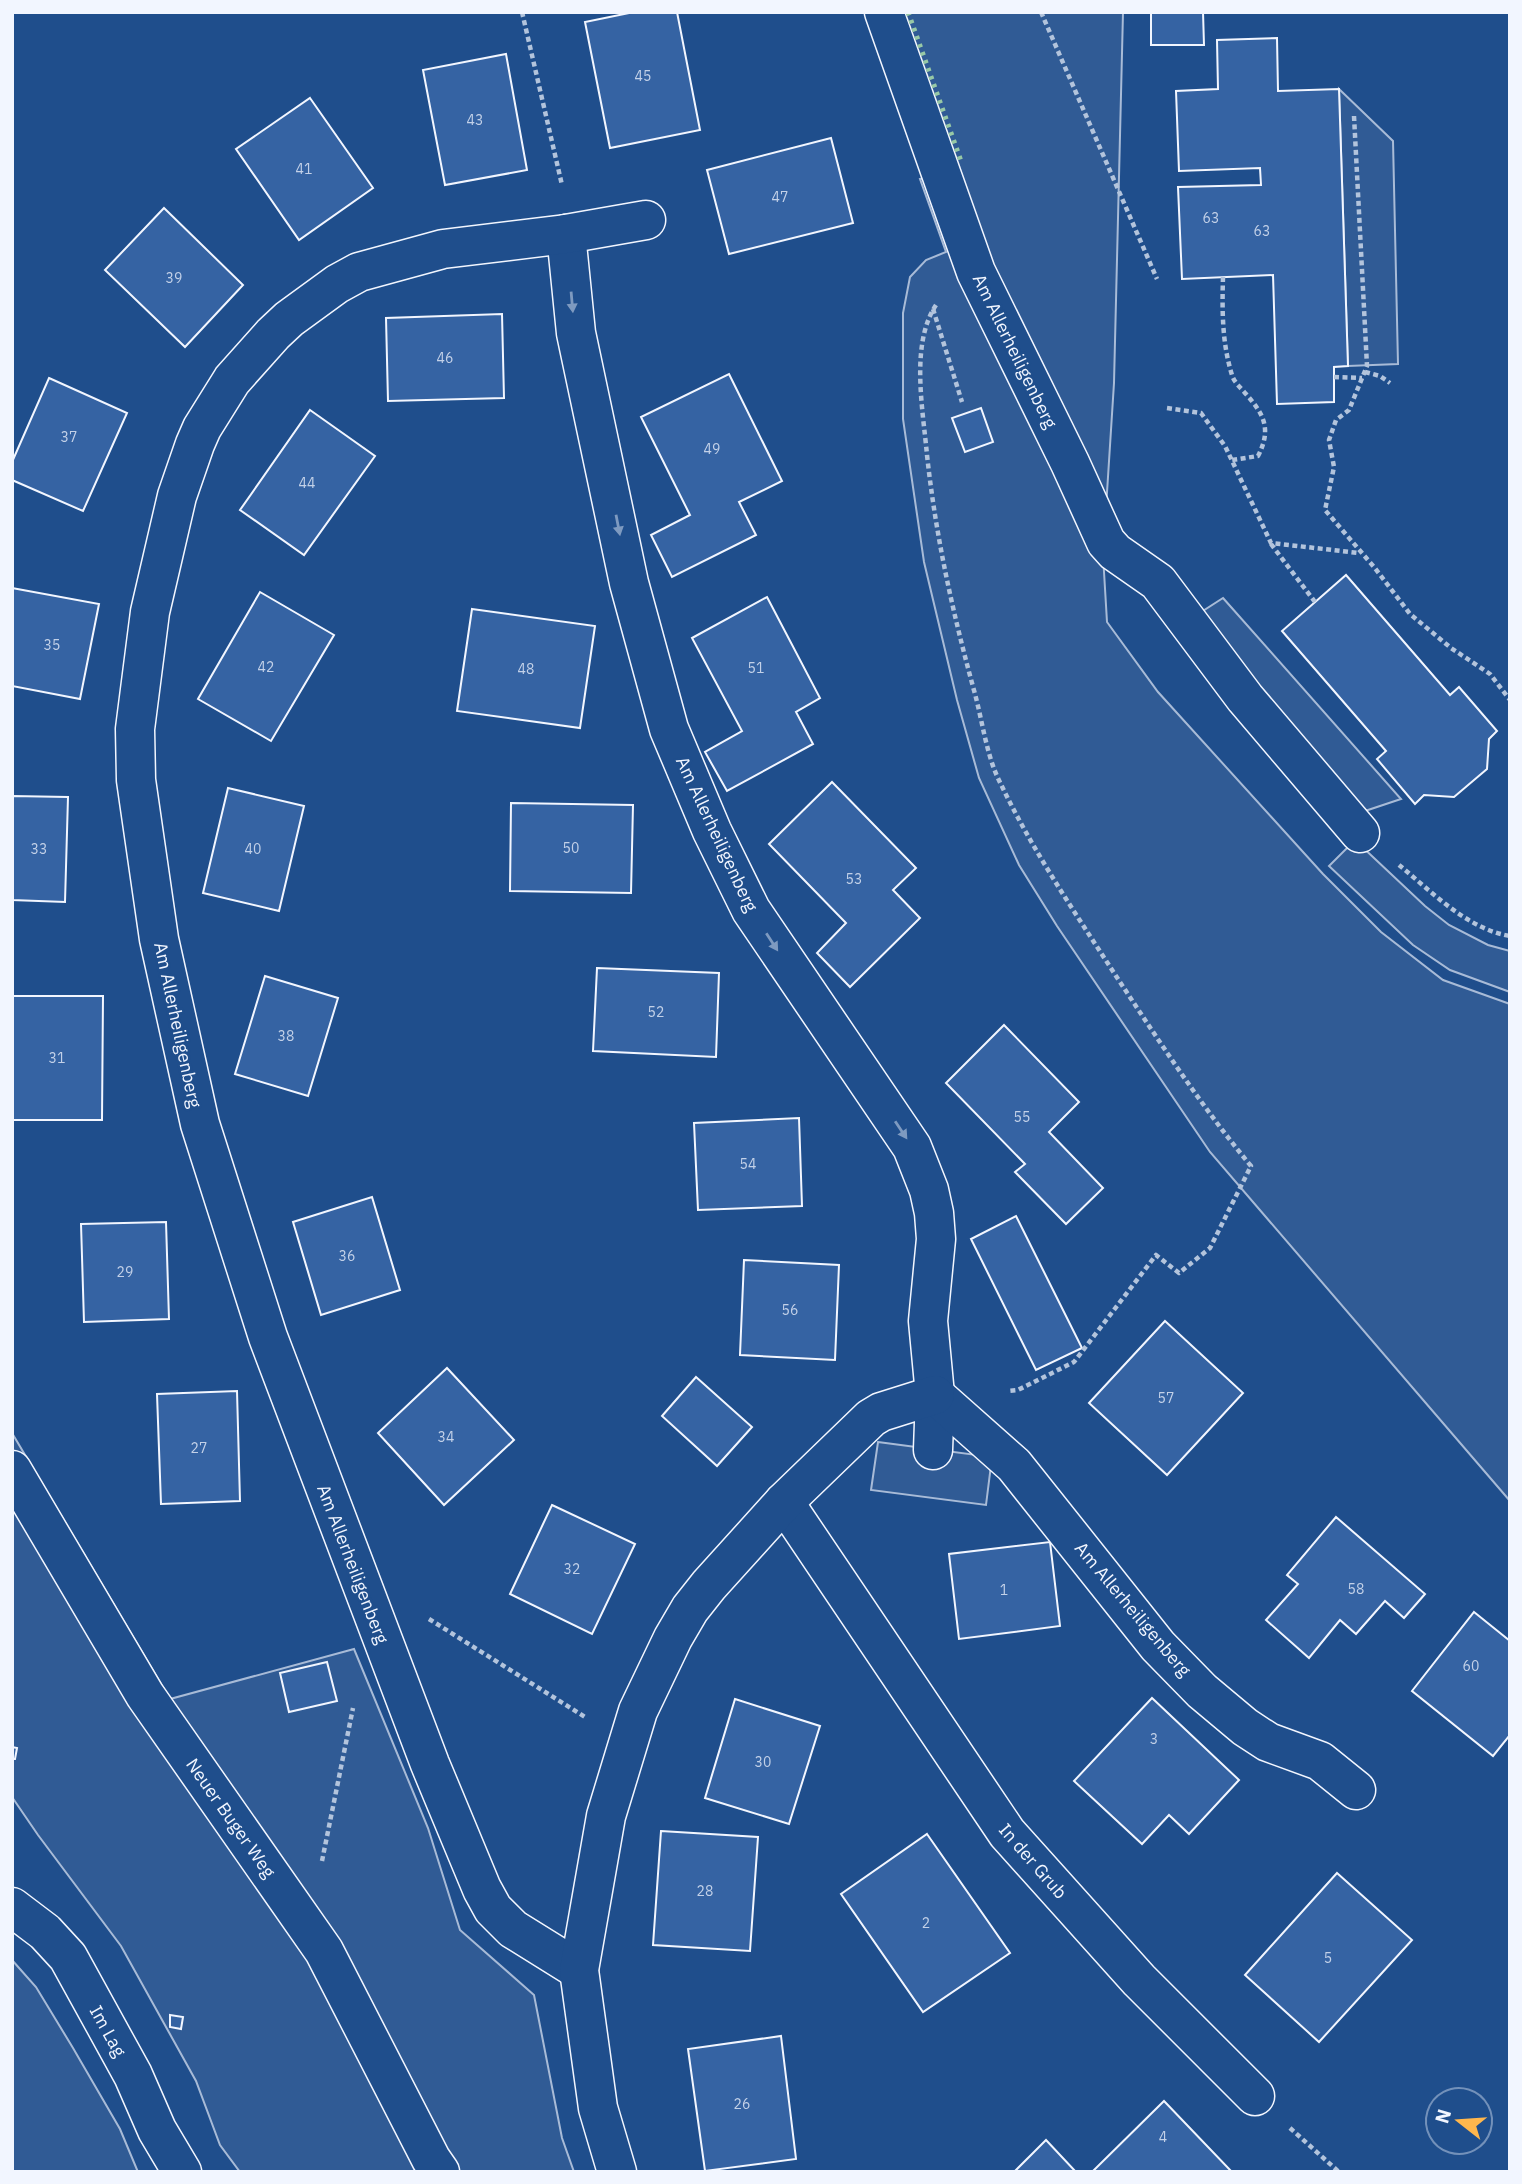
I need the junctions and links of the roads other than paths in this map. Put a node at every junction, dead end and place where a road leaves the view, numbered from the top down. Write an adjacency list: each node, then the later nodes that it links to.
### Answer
1 (884, 12): 4 (street, Am Allerheiligenberg)
2 (646, 220): 3 (street, Am Allerheiligenberg)
3 (566, 234): 5 (street, Am Allerheiligenberg, one-way to 5); 11 (street, Am Allerheiligenberg)
4 (1360, 833)
5 (935, 1395): 6 (street, Am Allerheiligenberg); 8 (street); 9 (street, Am Allerheiligenberg)
6 (933, 1450)
7 (12, 1470): 14 (street, Neuer Buger Weg)
8 (784, 1502): 11 (street); 12 (street, In der Grub)
9 (1356, 1790)
10 (12, 1907): 13 (street, Im Lag)
11 (579, 1970): 15 (street)
12 (1255, 2096)
13 (182, 2172)
14 (440, 2172)
15 (618, 2172)

